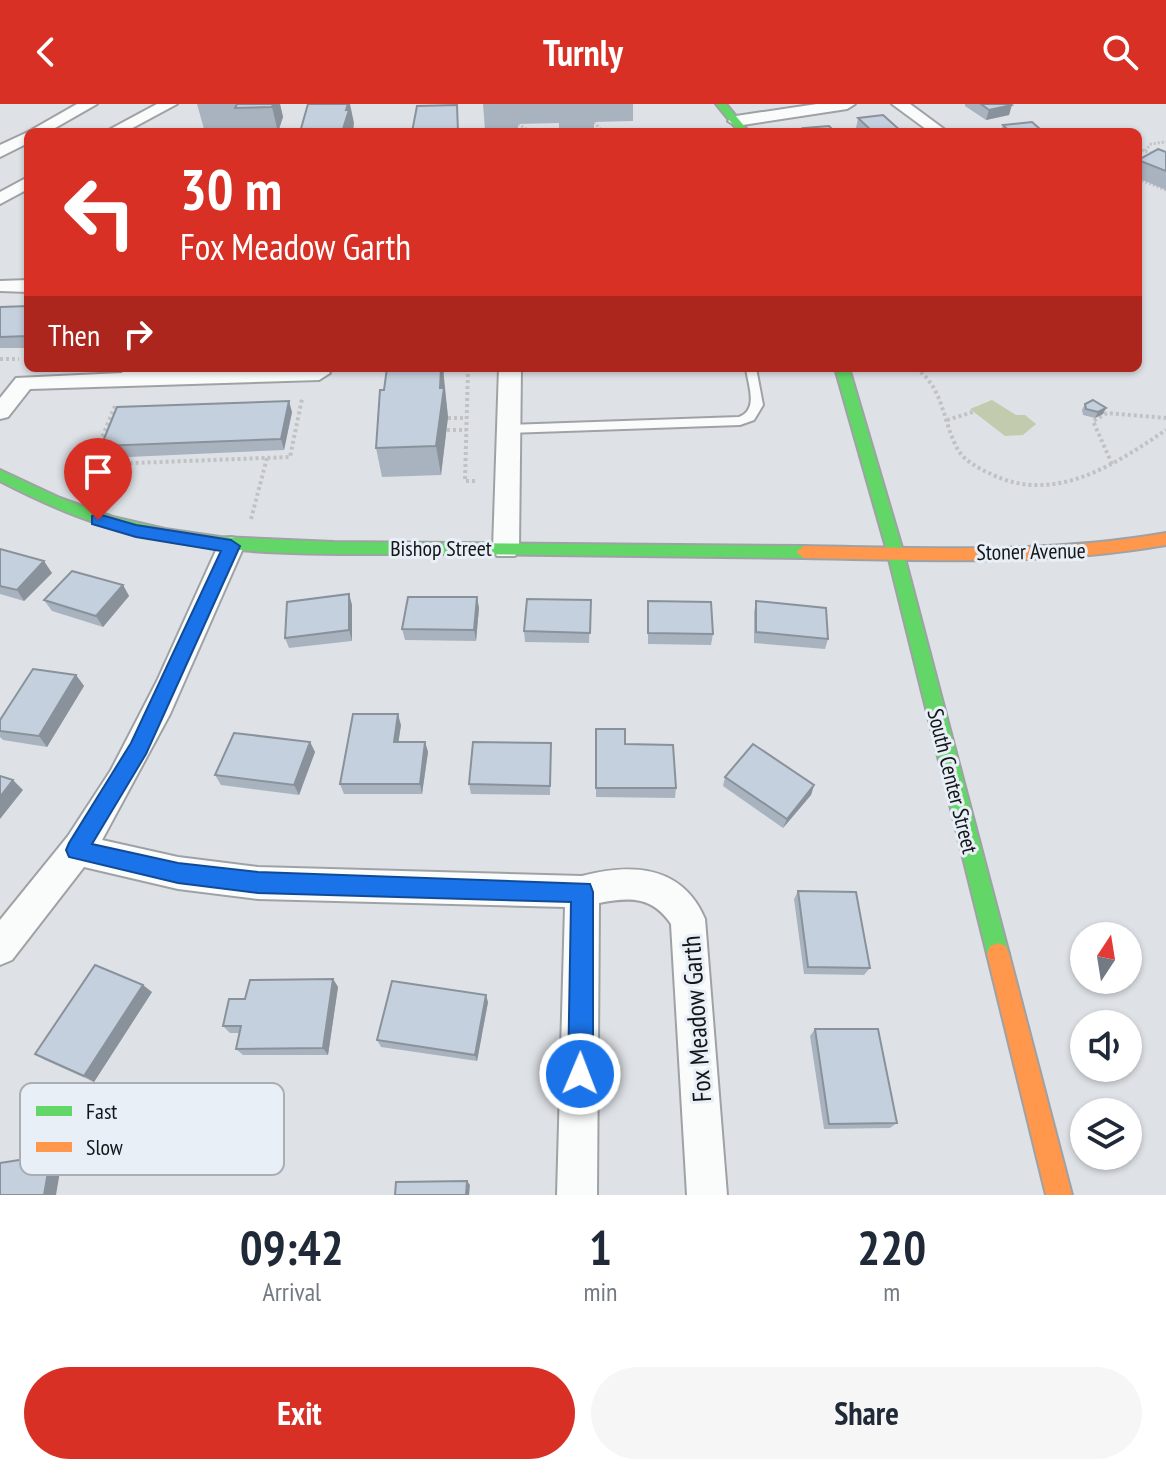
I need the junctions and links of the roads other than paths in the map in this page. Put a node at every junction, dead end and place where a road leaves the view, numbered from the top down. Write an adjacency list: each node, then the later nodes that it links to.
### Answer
1 (89, 104): 7 (street)
2 (169, 104): 8 (street)
3 (721, 104): 6 (street)
4 (847, 104): 6 (street)
5 (900, 104): 9 (street)
6 (740, 127)
7 (44, 128)
8 (121, 128)
9 (934, 128)
10 (24, 139): 11 (street)
11 (0, 152)
12 (24, 184): 13 (street)
13 (0, 199)
14 (4, 286): 15 (street)
15 (24, 286)
16 (510, 372): 24 (street)
17 (752, 372): 24 (lane)
18 (843, 372): 29 (street, South Center Street)
19 (319, 373): 20 (street)
20 (132, 374): 21 (street)
21 (24, 383): 22 (street); 23 (street)
22 (0, 384)
23 (0, 412)
24 (507, 429): 28 (street)
25 (0, 475): 27 (street, Bishop Street)
26 (1166, 539): 29 (street, Stoner Avenue)
27 (231, 546): 28 (street, Bishop Street); 30 (street)
28 (506, 549): 29 (street, Bishop Street)
29 (895, 551): 35 (street, South Center Street)
30 (77, 850): 31 (street, Fox Meadow Garth); 32 (street)
31 (582, 892): 33 (street); 34 (street, Fox Meadow Garth)
32 (0, 948)
33 (577, 1195)
34 (707, 1195)
35 (1059, 1195)

